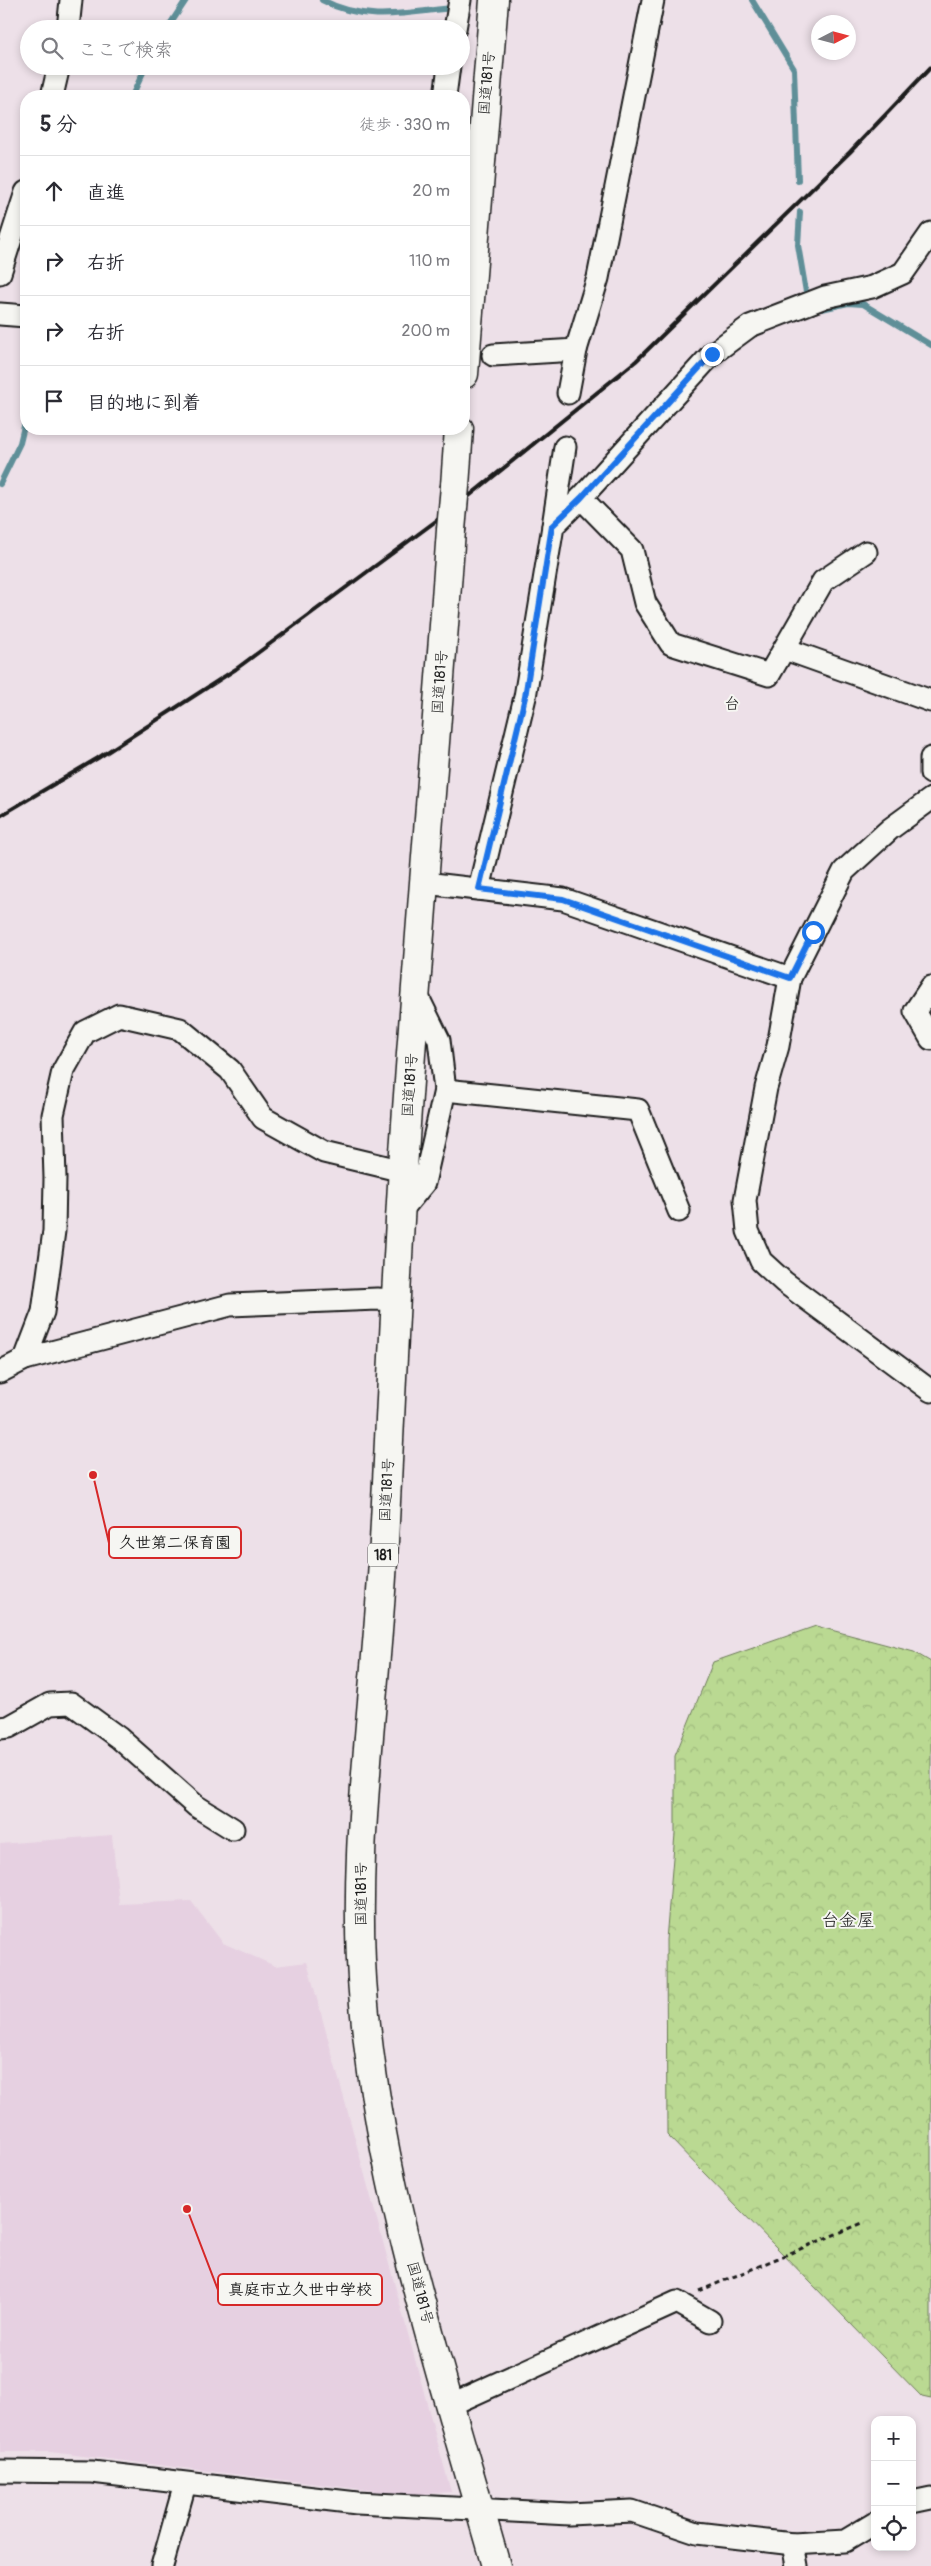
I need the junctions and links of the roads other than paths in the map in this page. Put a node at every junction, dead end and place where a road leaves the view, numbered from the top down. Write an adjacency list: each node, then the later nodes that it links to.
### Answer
1 (71, 0): 5 (street)
2 (460, 0): 6 (street)
3 (494, 0): 14 (highway, 国道181号)
4 (653, 0): 17 (street)
5 (69, 20)
6 (457, 20)
7 (57, 75): 9 (street)
8 (448, 75): 10 (street)
9 (53, 90)
10 (446, 90)
11 (20, 211): 13 (street)
12 (931, 233): 22 (street)
13 (0, 273)
14 (470, 299)
15 (0, 314): 16 (street)
16 (20, 316)
17 (576, 350): 18 (street); 19 (street)
18 (493, 355)
19 (568, 392)
20 (459, 435): 30 (highway, 国道181号 / 181, bridge)
21 (565, 447): 23 (street)
22 (581, 498): 23 (street); 25 (street)
23 (552, 526): 31 (street)
24 (866, 552): 25 (street)
25 (785, 649): 26 (street)
26 (931, 701)
27 (931, 758): 28 (street)
28 (931, 773)
29 (931, 799): 32 (street)
30 (425, 883): 31 (street); 34 (highway, 国道181号 / 181)
31 (479, 889): 32 (street)
32 (790, 978): 43 (street)
33 (931, 987): 35 (street)
34 (417, 995): 36 (street); 37 (highway, 国道181号 / 181)
35 (931, 1039)
36 (445, 1090): 38 (street); 39 (street)
37 (403, 1171): 38 (highway, 国道181号 / 181); 41 (street)
38 (402, 1211): 40 (highway, 国道181号 / 181)
39 (679, 1211)
40 (396, 1300): 41 (street); 47 (highway, 国道181号 / 181)
41 (25, 1359): 42 (street)
42 (0, 1372)
43 (931, 1390)
44 (0, 1728): 45 (street)
45 (233, 1829)
46 (710, 2321): 47 (street)
47 (450, 2405): 52 (highway, 国道181号 / 181)
48 (0, 2471): 49 (street)
49 (185, 2484): 52 (street); 55 (street)
50 (931, 2498): 51 (street)
51 (916, 2501)
52 (480, 2508): 54 (street); 56 (highway, 国道181号 / 181)
53 (871, 2525): 54 (street)
54 (793, 2544): 57 (street)
55 (162, 2566)
56 (496, 2566)
57 (797, 2566)

